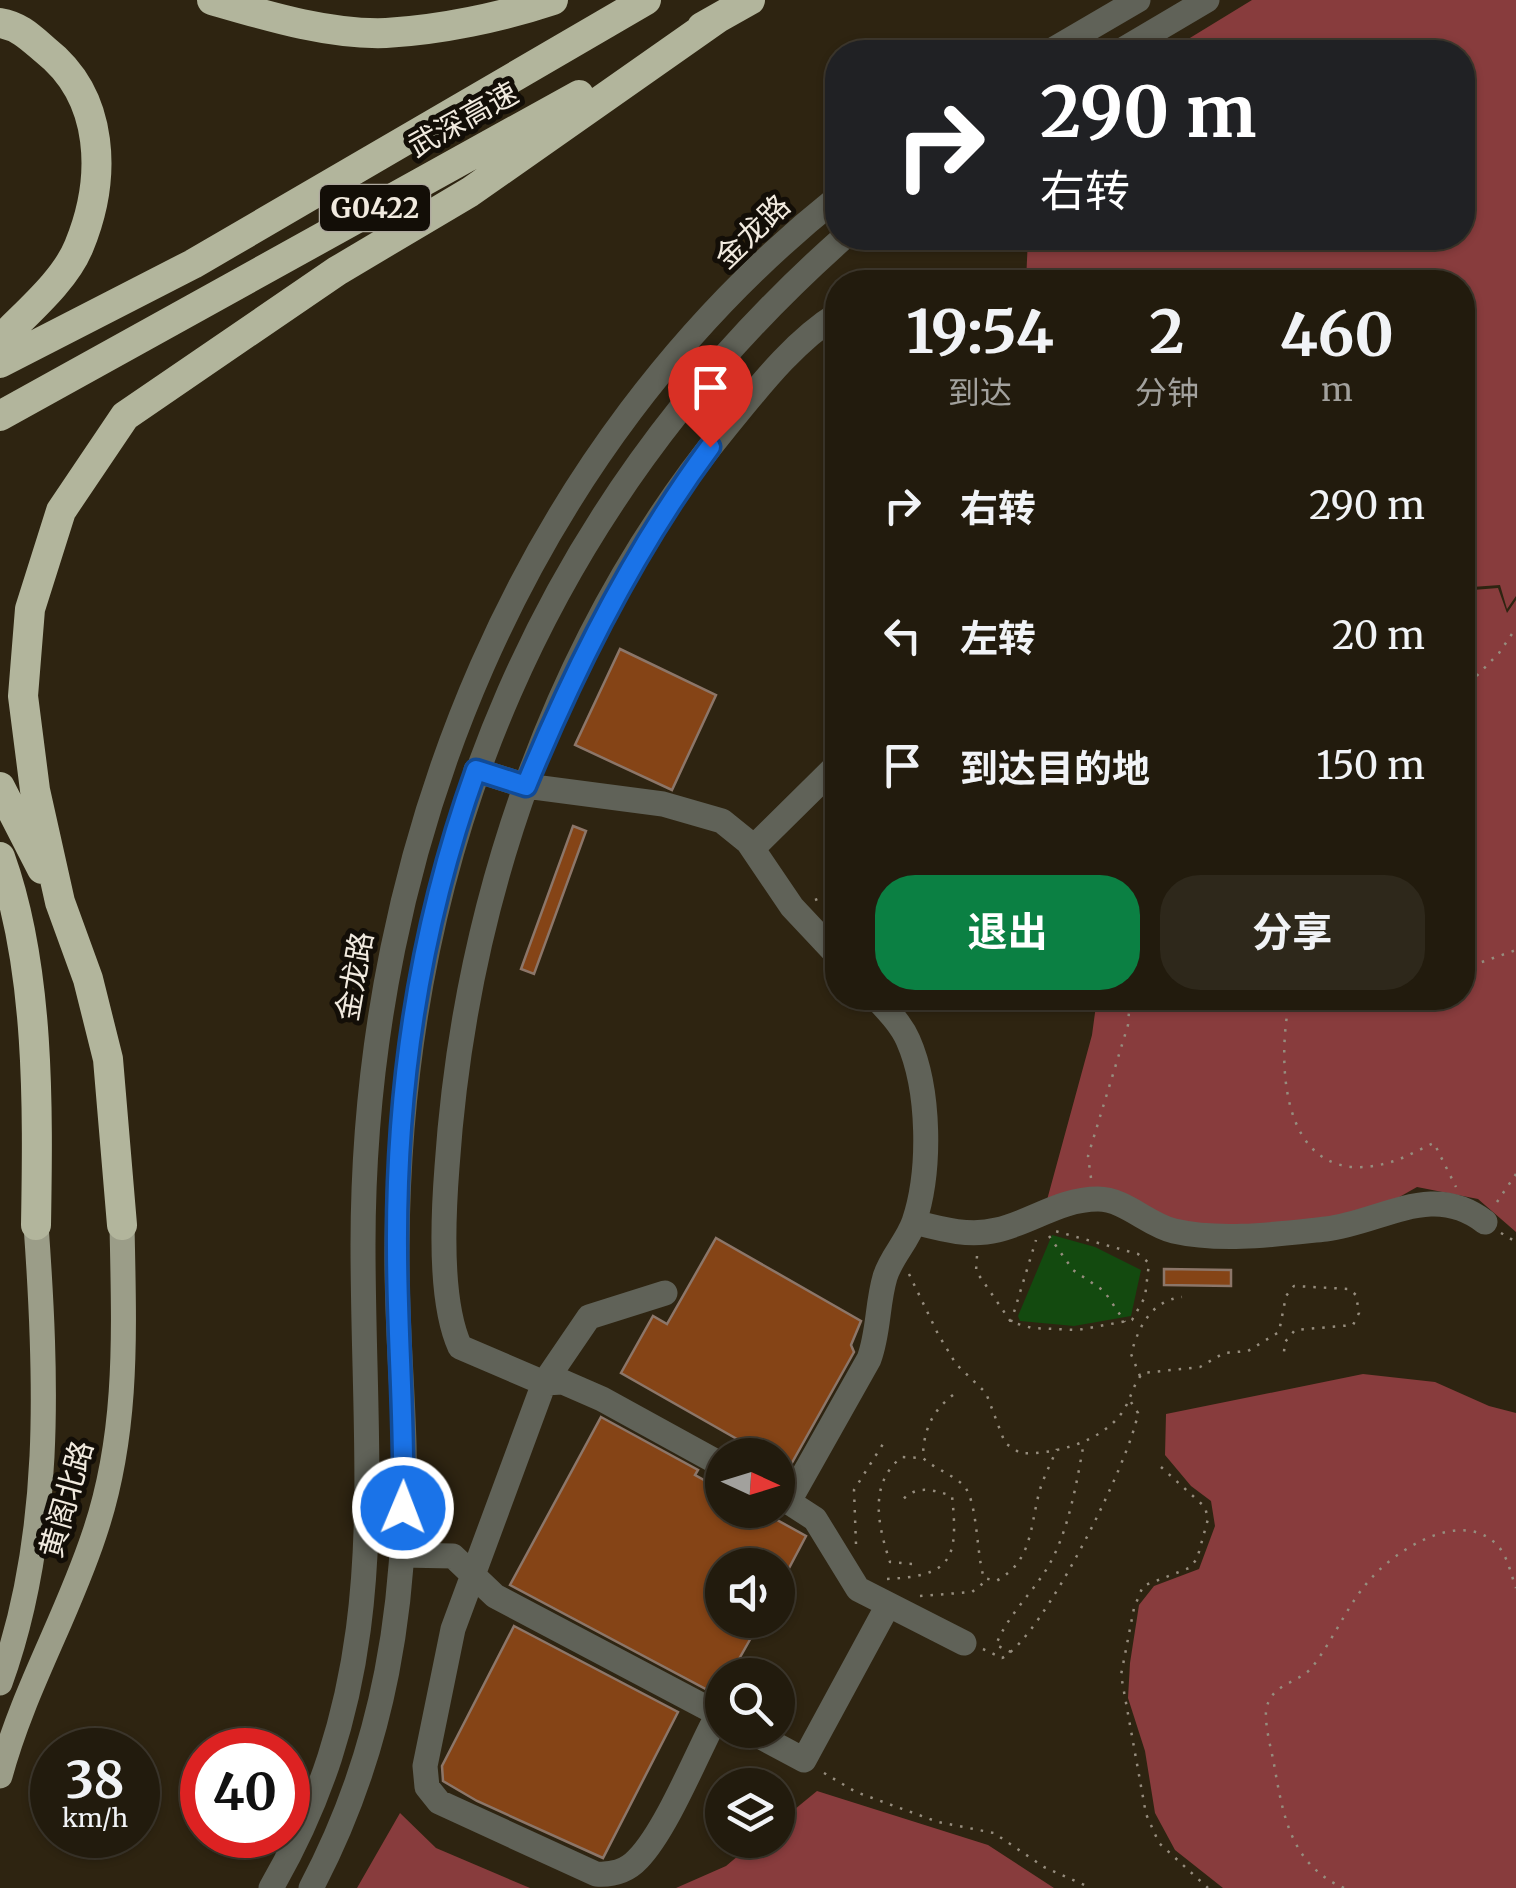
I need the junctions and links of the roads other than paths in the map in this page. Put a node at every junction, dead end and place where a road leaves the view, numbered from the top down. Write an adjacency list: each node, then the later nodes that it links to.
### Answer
1 (212, 0): 2 (highway)
2 (553, 0)
3 (646, 0): 15 (highway, 武深高速 / G0422)
4 (750, 0): 7 (highway, 武深高速 / G0422)
5 (1138, 0): 9 (street)
6 (1208, 0): 10 (street)
7 (718, 18): 16 (highway, 武深高速 / G0422); 23 (highway)
8 (0, 23): 14 (highway)
9 (1070, 40)
10 (1139, 40)
11 (825, 208): 44 (street, 金龙路)
12 (830, 250): 17 (street)
13 (825, 326): 19 (street)
14 (0, 340)
15 (0, 363)
16 (0, 416)
17 (476, 770): 19 (street); 35 (street)
18 (825, 777): 21 (street)
19 (526, 786): 21 (street); 31 (street)
20 (0, 787): 23 (highway)
21 (753, 848): 24 (street)
22 (2, 865): 28 (highway)
23 (60, 902): 29 (highway)
24 (825, 942)
25 (885, 1010): 27 (street)
26 (1476, 1215): 27 (street)
27 (914, 1222): 33 (street)
28 (36, 1225): 39 (main road, 黄阁北路)
29 (122, 1225): 43 (main road, 黄阁北路)
30 (665, 1293): 31 (street)
31 (544, 1383): 32 (street); 36 (street)
32 (705, 1456)
33 (795, 1479)
34 (795, 1506): 37 (street)
35 (402, 1555): 36 (street); 45 (street)
36 (473, 1575): 40 (street); 41 (street)
37 (886, 1607): 38 (street); 42 (street)
38 (964, 1643)
39 (0, 1683)
40 (705, 1707)
41 (705, 1743)
42 (782, 1748)
43 (0, 1776)
44 (271, 1888)
45 (311, 1888)

